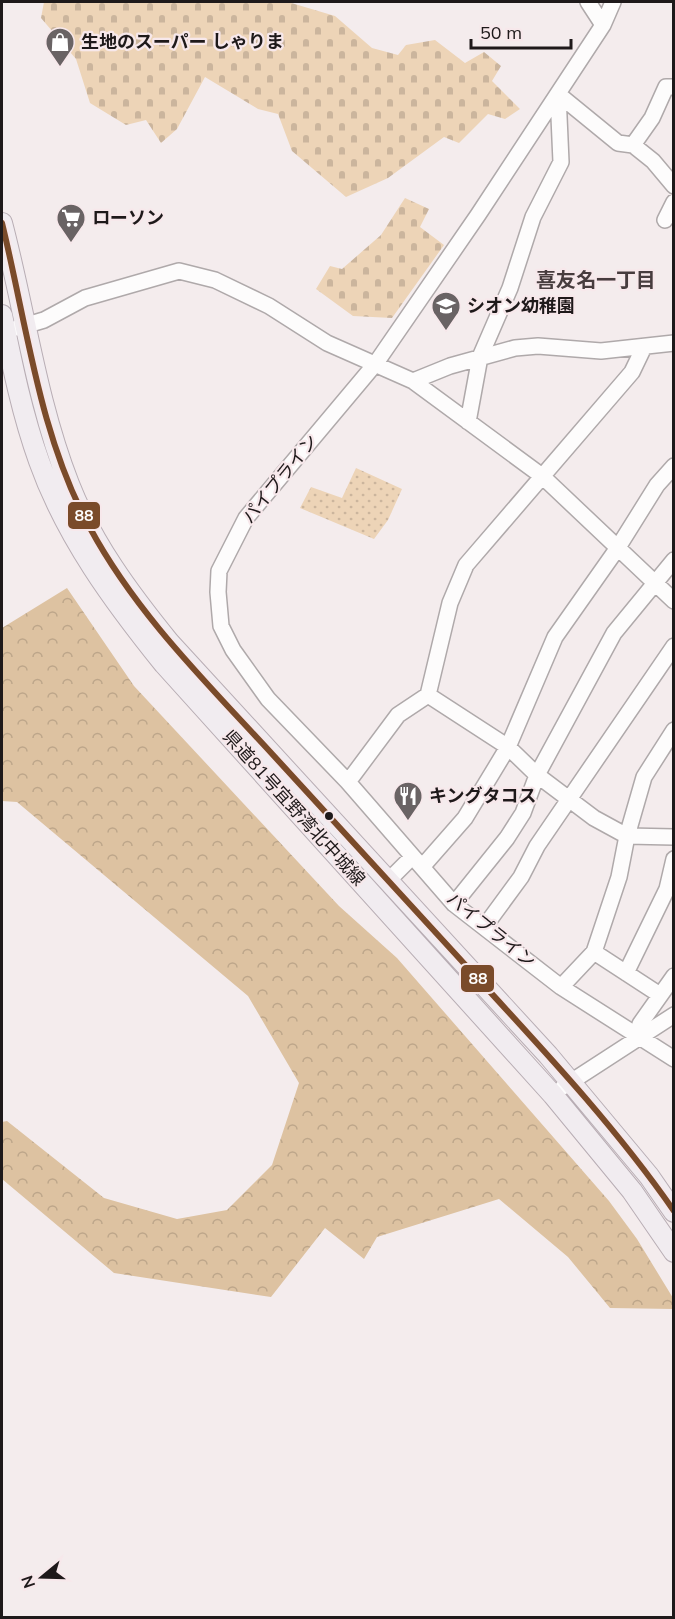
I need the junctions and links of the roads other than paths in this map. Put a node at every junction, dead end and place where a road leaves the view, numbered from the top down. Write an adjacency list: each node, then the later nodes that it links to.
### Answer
1 (588, 2): 3 (street)
2 (614, 2): 3 (street, パイプライン)
3 (603, 25): 5 (street, パイプライン)
4 (674, 87): 6 (street)
5 (558, 94): 6 (street); 15 (street); 16 (street, パイプライン)
6 (633, 145): 7 (street)
7 (674, 186)
8 (674, 201): 9 (street)
9 (665, 220)
10 (2, 223): 12 (main road, 県道81号宜野湾北中城線)
11 (3, 323): 12 (street); 48 (main road, 県道81号宜野湾北中城線)
12 (25, 326): 16 (street); 36 (main road, 県道81号宜野湾北中城線)
13 (674, 343): 14 (street)
14 (644, 347): 15 (street); 20 (street)
15 (480, 357): 17 (street); 18 (street)
16 (376, 363): 17 (street); 30 (street, パイプライン)
17 (412, 381): 18 (street)
18 (468, 422): 20 (street)
19 (674, 466): 21 (street)
20 (542, 476): 21 (street); 26 (street)
21 (617, 549): 23 (street); 28 (street)
22 (674, 560): 23 (street)
23 (654, 583): 24 (street); 29 (street)
24 (674, 601)
25 (674, 646): 31 (street)
26 (428, 695): 28 (street); 30 (street)
27 (674, 730): 32 (street)
28 (508, 747): 29 (street); 35 (street)
29 (537, 775): 31 (street); 37 (street)
30 (348, 782): 35 (street, パイプライン)
31 (570, 798): 32 (street); 38 (street)
32 (627, 836): 33 (street); 39 (street)
33 (674, 837)
34 (674, 859): 40 (street)
35 (417, 862): 36 (street); 37 (street, パイプライン)
36 (389, 880): 47 (main road, 県道81号宜野湾北中城線)
37 (454, 904): 38 (street, パイプライン)
38 (485, 926): 42 (street, パイプライン)
39 (594, 952): 40 (street); 42 (street)
40 (626, 973): 43 (street)
41 (674, 976): 43 (street)
42 (561, 987): 45 (street, パイプライン)
43 (660, 995): 45 (street)
44 (674, 1015): 45 (street)
45 (640, 1036): 46 (street, パイプライン); 47 (street)
46 (674, 1059)
47 (570, 1082): 48 (street); 49 (main road, 県道81号宜野湾北中城線)
48 (553, 1095): 52 (main road, 県道81号宜野湾北中城線)
49 (650, 1176): 50 (street); 51 (main road, 県道81号宜野湾北中城線)
50 (674, 1200)
51 (674, 1212)
52 (674, 1252)

